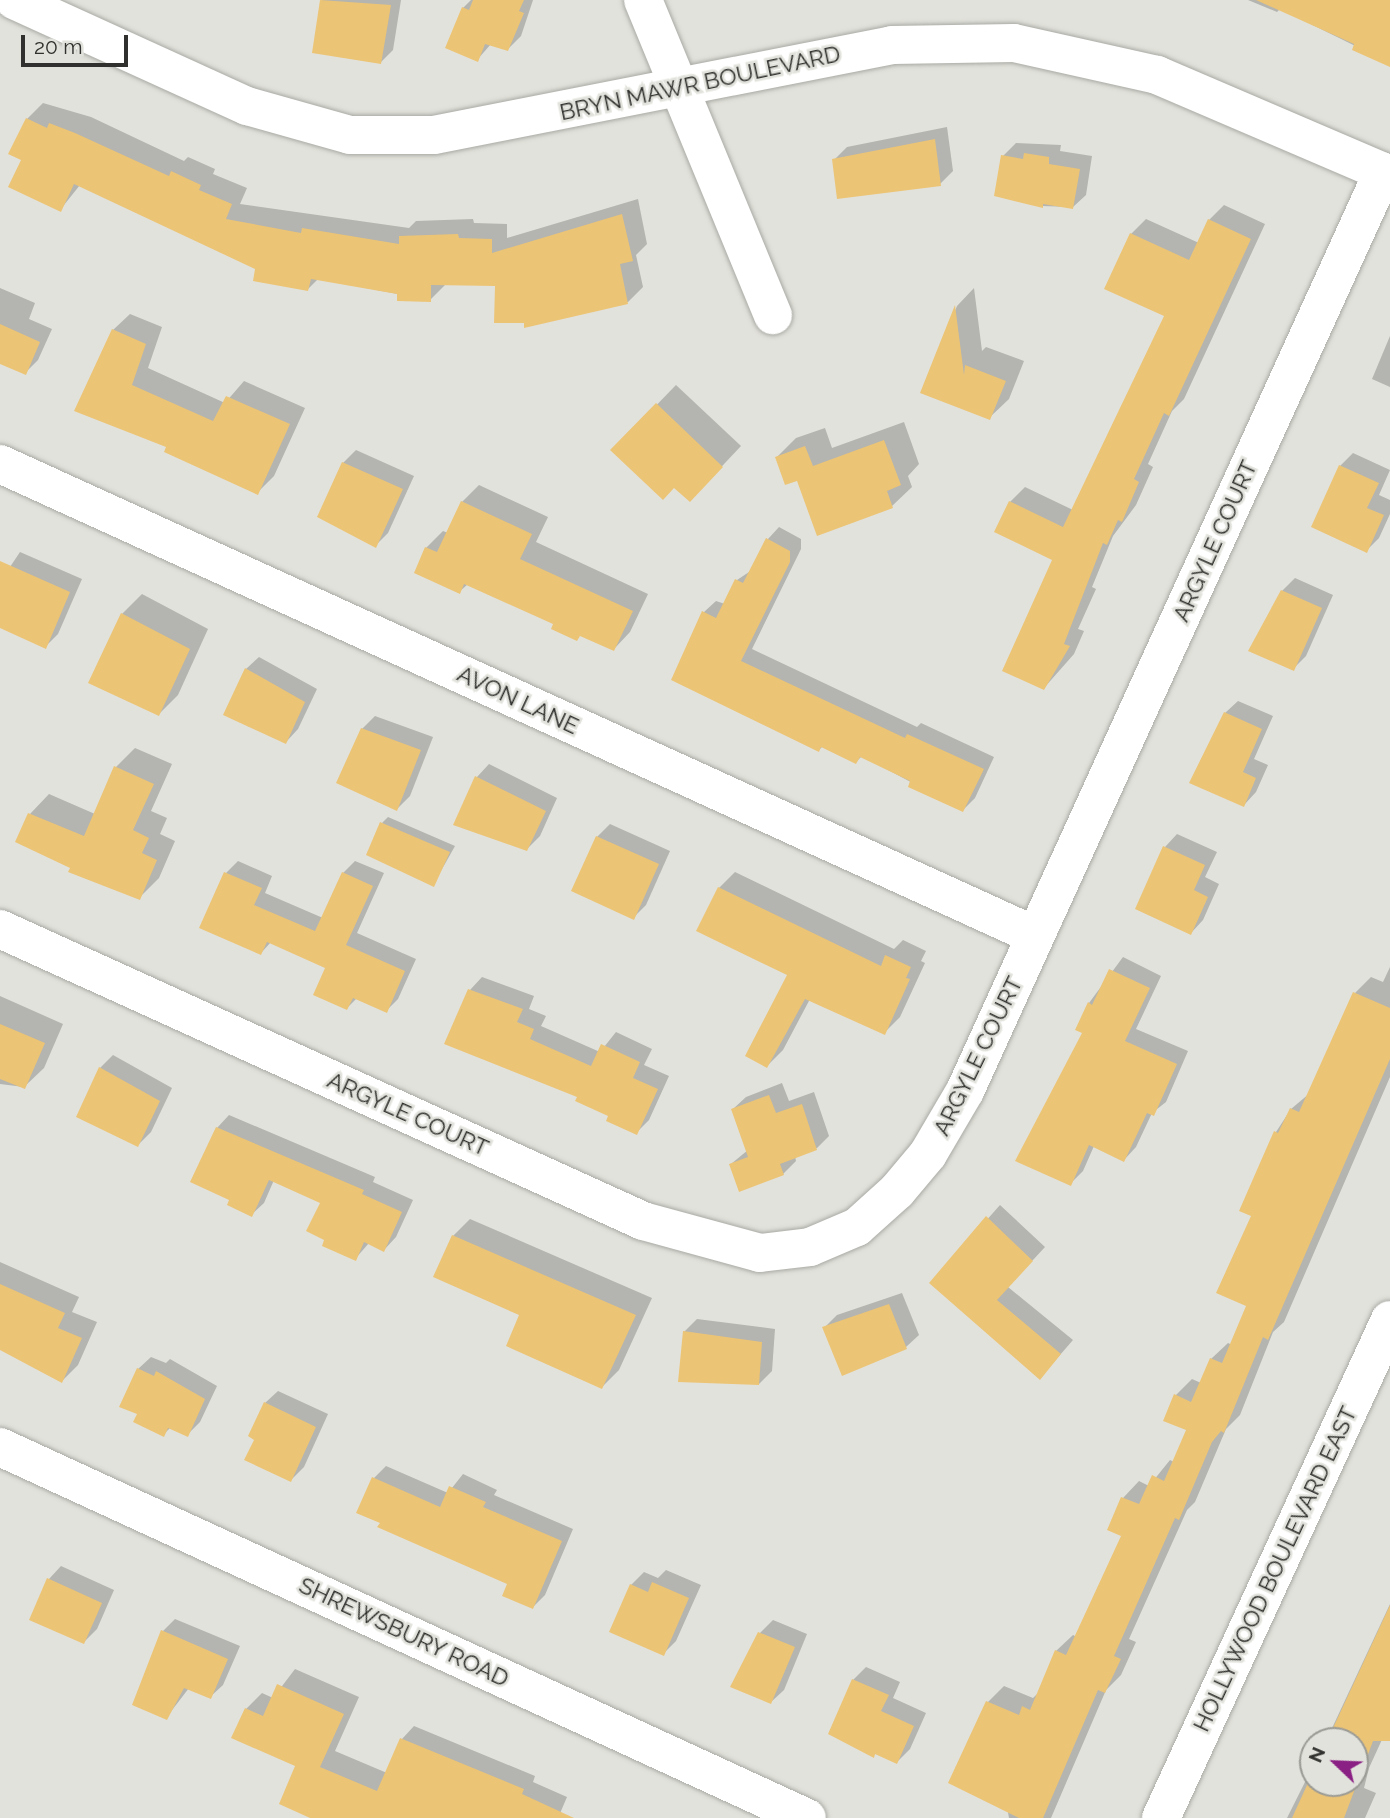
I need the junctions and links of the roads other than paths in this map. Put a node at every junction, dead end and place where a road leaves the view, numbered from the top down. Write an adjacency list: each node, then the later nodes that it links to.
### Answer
1 (14, 0): 3 (street, BRYN MAWR BOULEVARD)
2 (643, 0): 3 (street)
3 (677, 87): 4 (street, BRYN MAWR BOULEVARD); 5 (street)
4 (1387, 174): 8 (street, ARGYLE COURT)
5 (773, 315)
6 (0, 464): 8 (street, AVON LANE)
7 (0, 929): 8 (street, ARGYLE COURT)
8 (1036, 936)
9 (1390, 1320): 12 (street, HOLLYWOOD BOULEVARD EAST)
10 (0, 1447): 11 (street, SHREWSBURY ROAD)
11 (807, 1818)
12 (1161, 1818)

